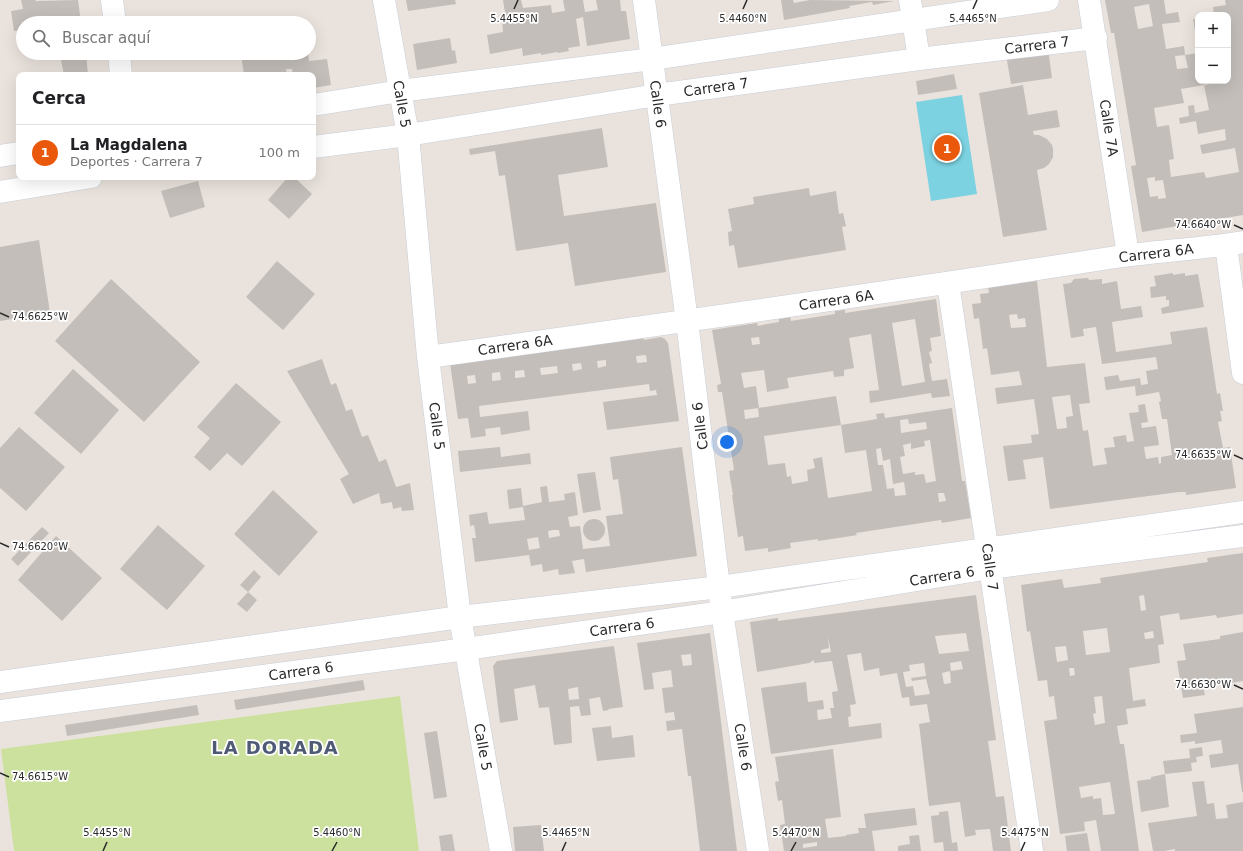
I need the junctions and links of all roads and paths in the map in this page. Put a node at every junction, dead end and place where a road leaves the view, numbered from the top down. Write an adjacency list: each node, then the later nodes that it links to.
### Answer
1 (112, 0): 7 (street)
2 (384, 0): 13 (street, Calle 5)
3 (644, 0): 9 (street, Calle 6)
4 (1048, 0): 6 (street)
5 (1089, 0): 8 (street, Calle 7A)
6 (911, 10): 9 (street); 10 (street)
7 (114, 16)
8 (1096, 38): 10 (street, Carrera 7); 23 (street, Calle 7A)
9 (652, 59): 13 (street); 14 (street, Calle 6)
10 (919, 59): 14 (street, Carrera 7)
11 (120, 60): 12 (street)
12 (121, 72)
13 (400, 91): 15 (street); 16 (street, Calle 5)
14 (657, 95): 16 (street, Carrera 7); 25 (street, Calle 6)
15 (316, 105)
16 (408, 135): 17 (street, Carrera 7); 26 (street, Calle 5)
17 (316, 147)
18 (16, 153): 19 (street)
19 (0, 156)
20 (73, 180): 21 (street)
21 (0, 192)
22 (1235, 243): 23 (street, Carrera 6A); 27 (street)
23 (1128, 255): 24 (street, Carrera 6A)
24 (948, 284): 25 (street, Carrera 6A); 30 (street, Calle 7)
25 (687, 321): 26 (street, Carrera 6A); 31 (street, Calle 6)
26 (428, 357): 33 (street, Calle 5)
27 (1243, 373)
28 (1243, 512): 30 (street, Carrera 6)
29 (1243, 536): 30 (street, Carrera 6)
30 (989, 558): 31 (street, Carrera 6); 32 (street, Carrera 6); 39 (street, Calle 7)
31 (720, 587): 32 (street, Calle 6); 33 (street, Carrera 6)
32 (722, 612): 34 (street, Carrera 6); 38 (street, Calle 6)
33 (460, 617): 34 (street, Calle 5); 35 (street, Carrera 6)
34 (466, 649): 36 (street, Carrera 6); 37 (street, Calle 5)
35 (0, 682)
36 (0, 711)
37 (501, 851)
38 (758, 851)
39 (1032, 851)

